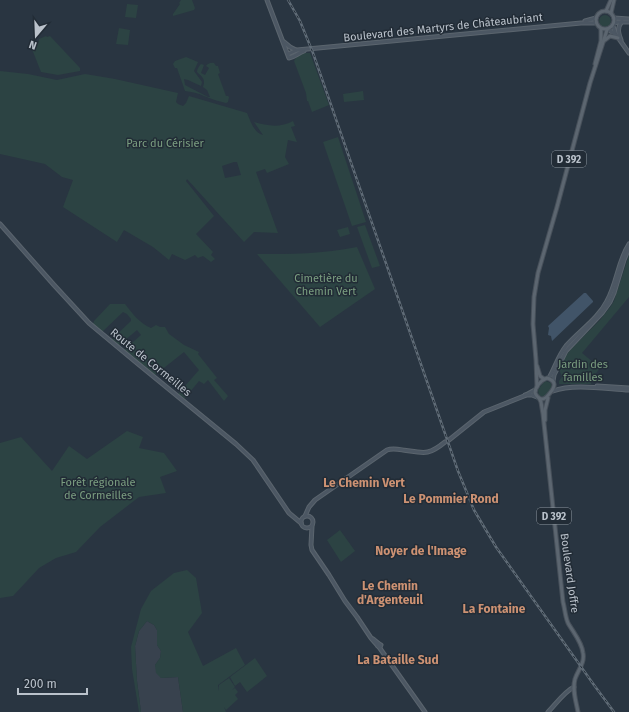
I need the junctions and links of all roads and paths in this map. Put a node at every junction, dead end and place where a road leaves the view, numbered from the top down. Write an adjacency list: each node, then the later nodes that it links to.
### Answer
1 (267, 0): 16 (main road)
2 (611, 0): 4 (main road)
3 (614, 0): 5 (main road)
4 (606, 11): 5 (main road); 6 (main road)
5 (611, 13): 7 (main road)
6 (596, 18): 10 (main road, Boulevard des Martyrs de Châteaubriant); 11 (main road)
7 (614, 18): 8 (main road); 12 (main road)
8 (629, 20): 9 (main road)
9 (622, 21): 12 (main road); 18 (main road)
10 (581, 22): 11 (main road, Boulevard des Martyrs de Châteaubriant); 19 (main road, Boulevard des Martyrs de Châteaubriant)
11 (596, 23): 13 (main road)
12 (614, 24): 14 (main road); 15 (main road)
13 (601, 28): 14 (main road); 23 (main road, D 392)
14 (608, 30): 15 (main road); 17 (main road, D 392)
15 (617, 37): 17 (main road); 18 (main road)
16 (283, 41): 20 (main road); 22 (main road)
17 (604, 41): 23 (main road, D 392)
18 (623, 45): 21 (main road)
19 (307, 49): 20 (main road, Boulevard des Martyrs de Châteaubriant); 22 (main road, Boulevard des Martyrs de Châteaubriant)
20 (297, 50): 22 (main road, Boulevard des Martyrs de Châteaubriant)
21 (629, 53)
22 (288, 54)
23 (590, 83): 27 (main road, D 392)
24 (0, 224): 38 (main road, Route de Cormeilles)
25 (629, 244): 28 (main road)
26 (629, 248): 29 (main road)
27 (536, 360): 28 (main road, D 392); 30 (main road, D 392)
28 (546, 379): 29 (main road); 30 (main road)
29 (553, 382): 31 (main road); 32 (main road)
30 (536, 388): 33 (main road); 35 (main road)
31 (629, 389): 32 (main road)
32 (553, 391): 34 (main road)
33 (524, 396): 35 (main road); 37 (main road)
34 (548, 397): 35 (main road); 36 (main road, Boulevard Joffre / D 392)
35 (538, 398): 36 (main road, Boulevard Joffre / D 392)
36 (544, 430): 45 (main road, Boulevard Joffre / D 392)
37 (310, 506): 39 (main road); 40 (main road)
38 (289, 514): 39 (main road); 41 (main road, Route de Cormeilles)
39 (304, 516): 40 (main road); 41 (main road)
40 (311, 517): 42 (main road)
41 (301, 523): 43 (main road)
42 (312, 526): 43 (main road); 44 (main road)
43 (306, 528): 44 (main road)
44 (311, 539): 46 (main road)
45 (574, 687): 47 (main road); 48 (main road, Boulevard Joffre / D 392)
46 (425, 712)
47 (548, 712)
48 (578, 712)

